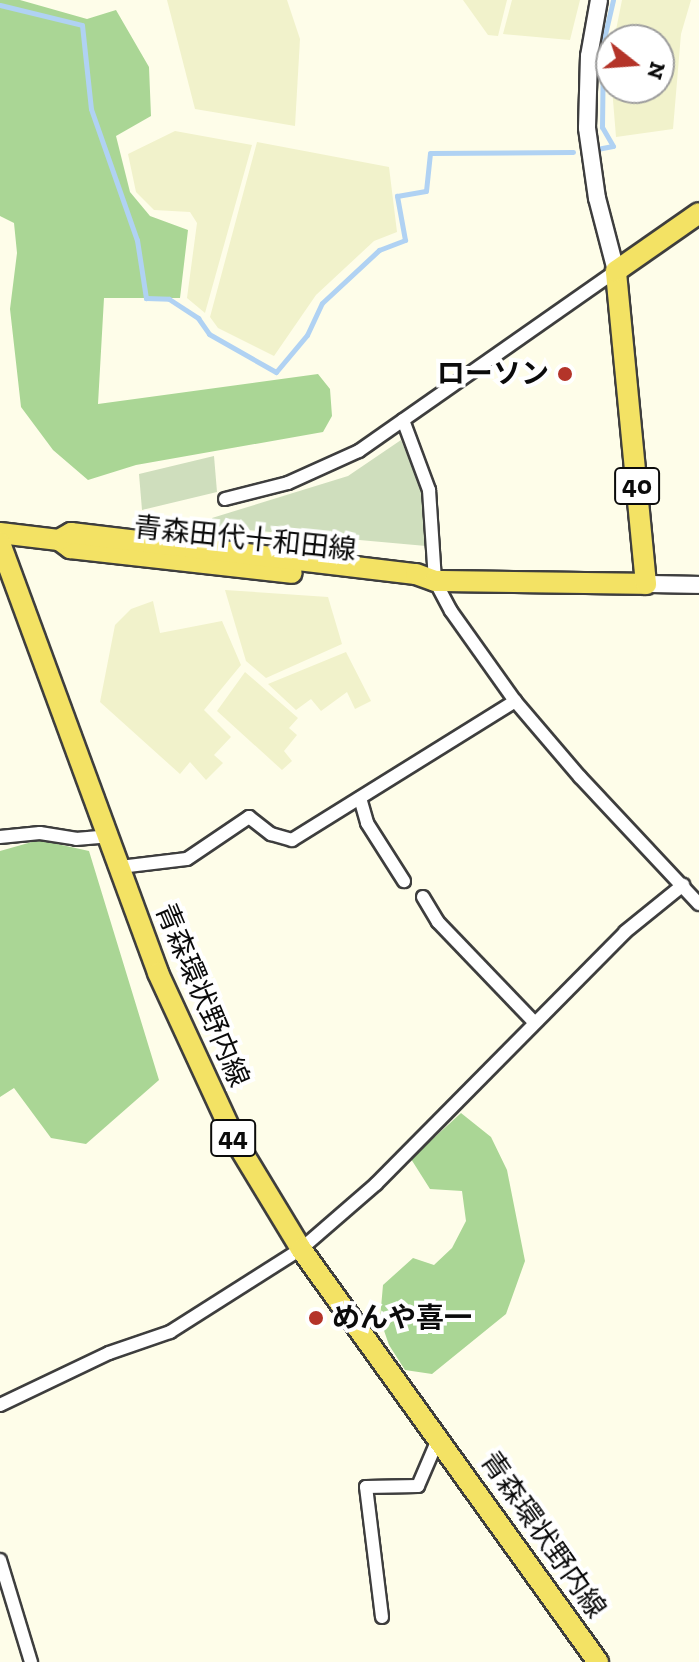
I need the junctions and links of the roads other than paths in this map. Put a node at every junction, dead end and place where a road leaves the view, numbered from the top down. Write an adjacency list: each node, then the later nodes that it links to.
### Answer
1 (599, 0): 3 (street)
2 (699, 213): 3 (main road)
3 (616, 271): 4 (street); 9 (main road, 40)
4 (403, 420): 5 (street); 8 (street)
5 (225, 499)
6 (0, 533): 8 (main road, 青森田代十和田線)
7 (0, 543): 13 (main road, 青森環状野内線 / 44)
8 (431, 580): 9 (main road, 青森田代十和田線); 11 (street)
9 (646, 584): 10 (street)
10 (699, 585)
11 (515, 701): 12 (street); 17 (street)
12 (360, 798): 15 (street); 16 (street)
13 (108, 836): 14 (street); 15 (main road, 青森環状野内線 / 44)
14 (0, 837)
15 (120, 867): 21 (main road, 青森環状野内線 / 44)
16 (404, 881)
17 (683, 885): 19 (street); 20 (street)
18 (423, 897): 20 (street)
19 (699, 904)
20 (533, 1021): 21 (street)
21 (301, 1249): 22 (street); 23 (main road, 青森環状野内線 / 44)
22 (0, 1405)
23 (439, 1437): 25 (street); 27 (main road, 青森環状野内線 / 44)
24 (0, 1560): 26 (street)
25 (382, 1617)
26 (31, 1662)
27 (598, 1662)

